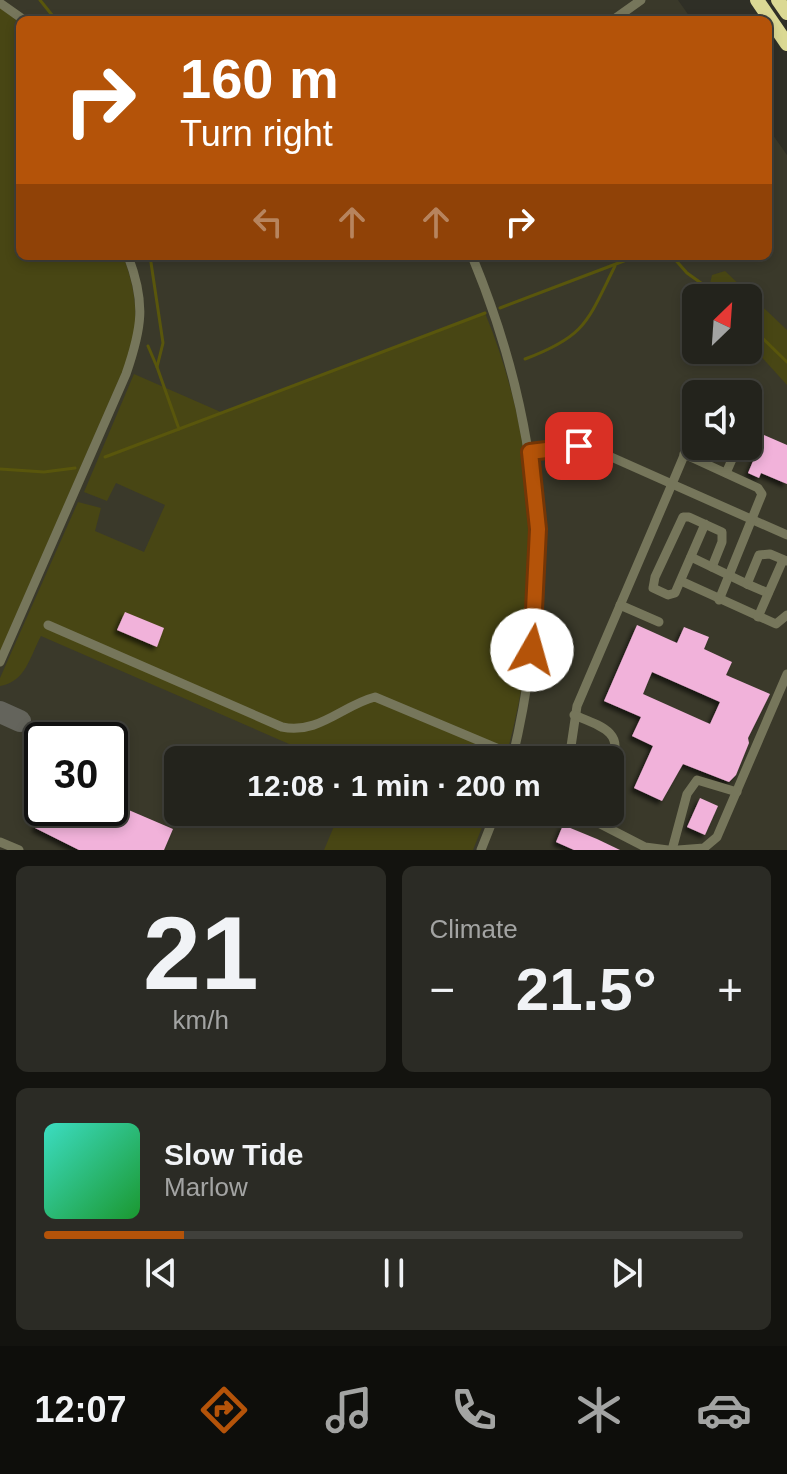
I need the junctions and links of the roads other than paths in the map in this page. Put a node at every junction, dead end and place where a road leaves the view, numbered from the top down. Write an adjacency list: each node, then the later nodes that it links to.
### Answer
1 (641, 0): 6 (street)
2 (778, 0): 4 (highway)
3 (0, 3): 5 (street)
4 (787, 13)
5 (18, 16)
6 (619, 16)
7 (772, 22): 9 (highway)
8 (772, 36): 10 (highway)
9 (787, 44)
10 (787, 57)
11 (129, 260): 35 (street)
12 (474, 260): 13 (street)
13 (530, 452): 18 (street); 39 (street)
14 (682, 459): 18 (street)
15 (697, 460): 17 (street)
16 (732, 460): 17 (street)
17 (726, 473): 19 (street)
18 (672, 484): 19 (street); 30 (street)
19 (754, 520): 21 (street); 25 (street)
20 (705, 524): 22 (street); 24 (street); 26 (street)
21 (787, 535)
22 (691, 557): 24 (street); 26 (street)
23 (785, 561): 27 (street); 28 (street)
24 (712, 567): 25 (street)
25 (730, 576): 27 (street); 29 (street)
26 (681, 581): 29 (street)
27 (747, 584): 28 (street)
28 (768, 593): 32 (street)
29 (719, 600): 32 (street)
30 (620, 605): 33 (street); 37 (street)
31 (787, 615): 32 (street)
32 (758, 617)
33 (659, 622)
34 (48, 625): 38 (street)
35 (0, 662)
36 (787, 674): 42 (street)
37 (574, 715): 40 (street); 41 (street)
38 (485, 746)
39 (515, 746)
40 (571, 746)
41 (616, 746)
42 (737, 792): 48 (street); 49 (street)
43 (490, 826): 47 (street)
44 (604, 826): 48 (street)
45 (0, 842): 46 (street)
46 (19, 850)
47 (481, 850)
48 (670, 850)
49 (678, 850)

